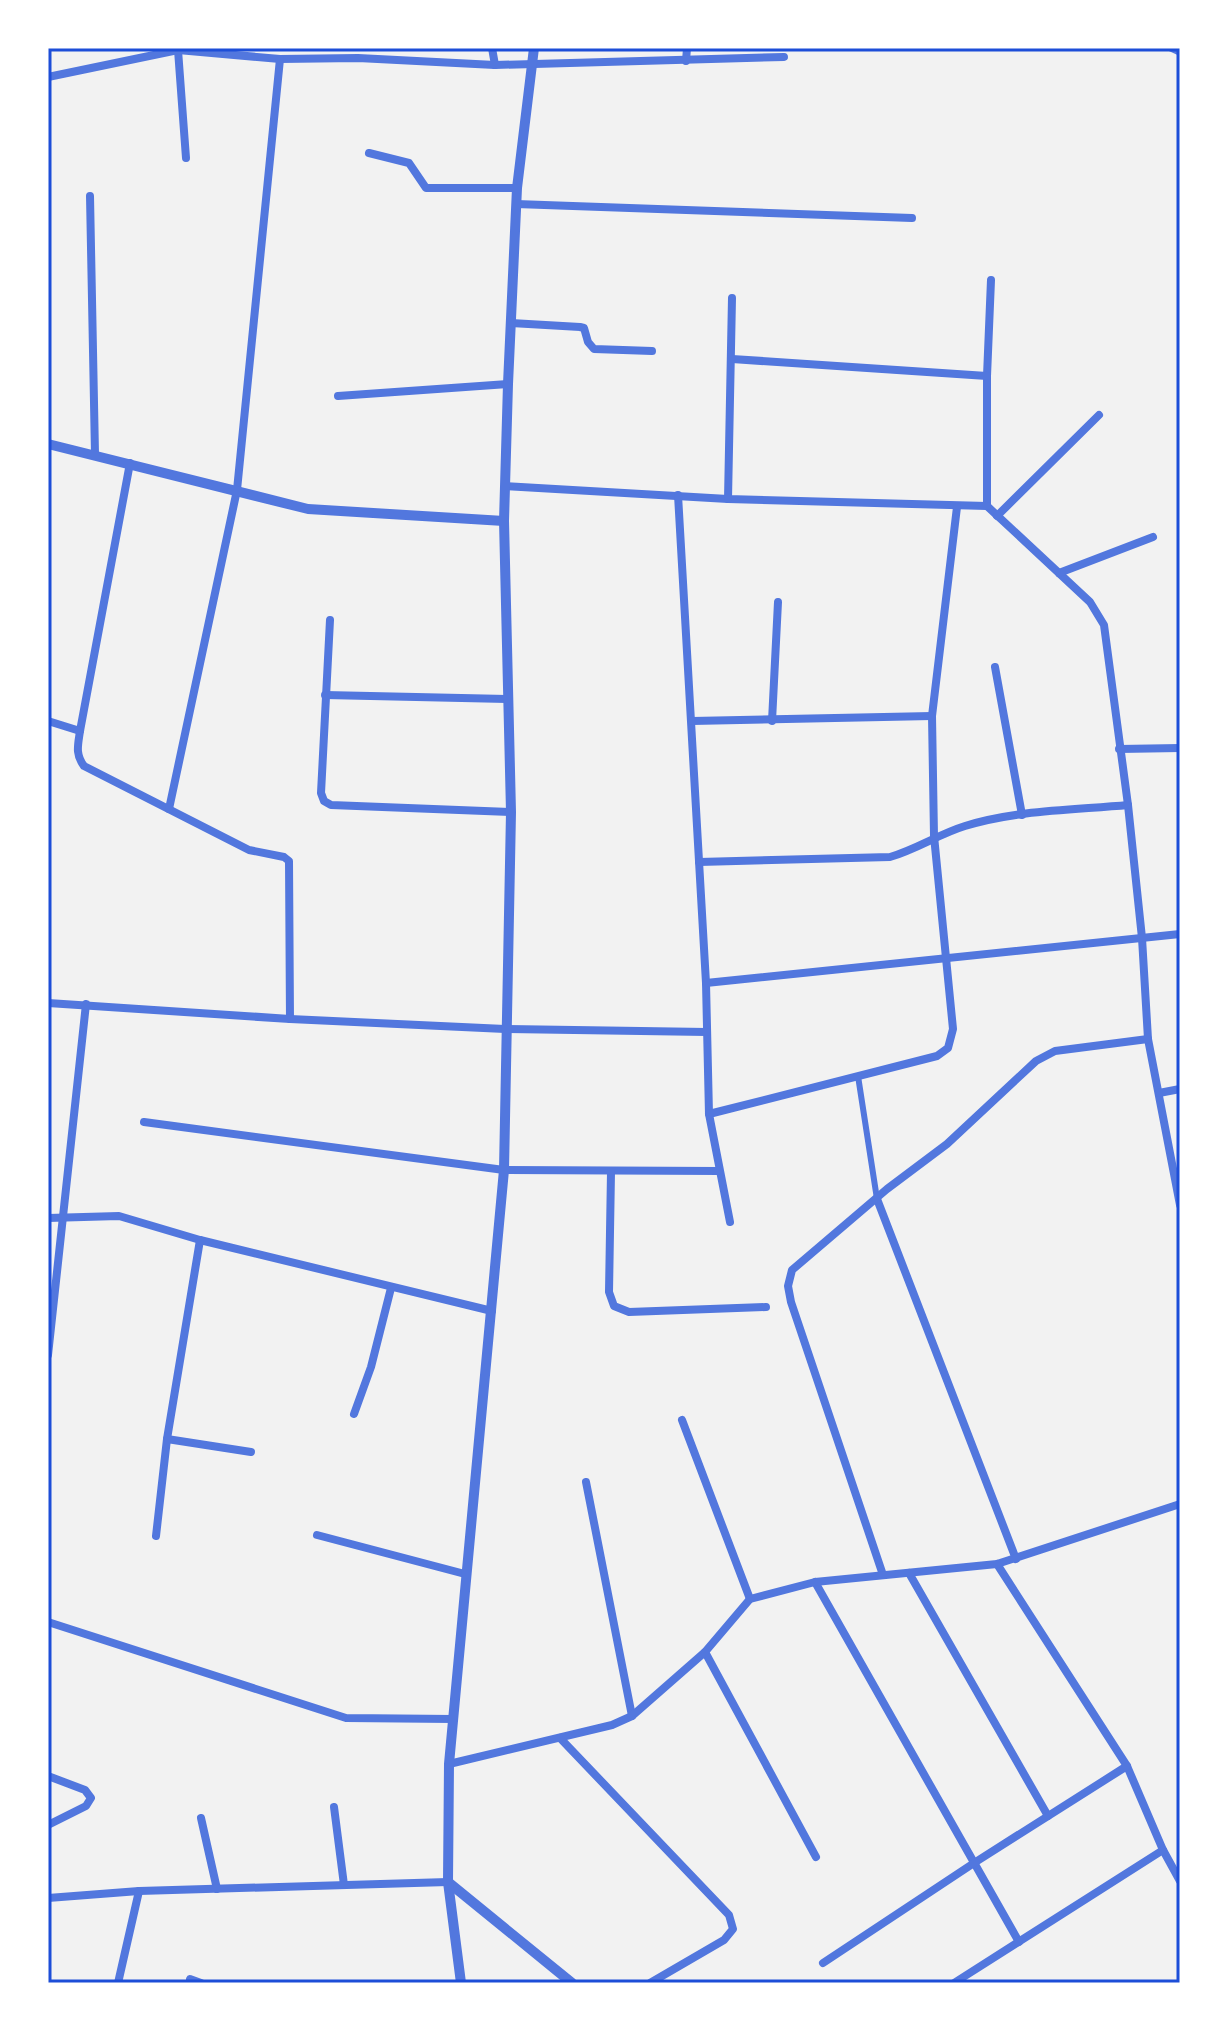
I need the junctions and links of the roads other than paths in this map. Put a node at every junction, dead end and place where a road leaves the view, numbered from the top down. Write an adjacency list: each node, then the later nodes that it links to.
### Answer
1 (124, 48): 11 (street)
2 (492, 48): 14 (street)
3 (534, 48): 13 (street)
4 (687, 48): 12 (street)
5 (1167, 48): 8 (lane)
6 (178, 50): 10 (street); 11 (street); 17 (street)
7 (357, 53): 10 (street); 14 (street)
8 (1180, 54)
9 (784, 57): 12 (street)
10 (280, 59): 35 (street)
11 (130, 60): 15 (street)
12 (686, 61): 13 (street)
13 (530, 63): 14 (street); 18 (street)
14 (495, 65)
15 (48, 77)
16 (369, 153): 18 (street)
17 (186, 158)
18 (517, 188): 20 (street)
19 (90, 196): 32 (street)
20 (516, 204): 21 (street); 24 (street)
21 (912, 218)
22 (991, 280): 27 (street)
23 (732, 298): 26 (street)
24 (511, 323): 25 (street); 28 (street)
25 (652, 351)
26 (732, 359): 27 (street); 37 (street)
27 (987, 376): 38 (street)
28 (508, 384): 29 (street); 34 (street)
29 (338, 396)
30 (1099, 415): 40 (street)
31 (48, 444): 32 (street)
32 (95, 454): 33 (street)
33 (130, 463): 35 (street); 53 (street)
34 (505, 486): 36 (street); 41 (street)
35 (237, 490): 41 (street); 57 (street)
36 (678, 495): 37 (street); 51 (street)
37 (728, 499): 39 (street)
38 (987, 506): 39 (street); 40 (street)
39 (957, 507): 49 (street)
40 (997, 516): 43 (street)
41 (504, 521): 48 (street)
42 (1153, 537): 43 (street)
43 (1059, 573): 55 (street)
44 (778, 602): 52 (street)
45 (330, 620): 47 (street)
46 (995, 667): 59 (street)
47 (325, 695): 48 (street); 58 (street)
48 (507, 699): 58 (street)
49 (932, 716): 52 (street); 60 (street)
50 (48, 721): 53 (street)
51 (692, 721): 52 (street); 61 (street)
52 (772, 721)
53 (80, 731): 57 (street)
54 (1180, 748): 55 (street)
55 (1119, 749): 56 (street)
56 (1128, 805): 59 (street); 63 (street)
57 (169, 809): 68 (street)
58 (511, 812): 69 (street)
59 (1022, 815): 60 (street)
60 (934, 836): 61 (street); 64 (street)
61 (699, 862): 65 (street)
62 (1180, 934): 63 (street)
63 (1142, 938): 64 (street); 71 (street)
64 (947, 958): 65 (street); 72 (street)
65 (706, 983): 70 (street)
66 (48, 1003): 67 (street)
67 (86, 1004): 68 (street); 82 (street)
68 (290, 1019): 69 (street)
69 (505, 1029): 70 (street); 77 (street)
70 (707, 1032): 75 (street)
71 (1148, 1039): 74 (street); 80 (street)
72 (858, 1076): 75 (street); 80 (street)
73 (1180, 1089): 74 (street)
74 (1159, 1093): 81 (street)
75 (709, 1114): 78 (street)
76 (144, 1122): 77 (street)
77 (504, 1170): 79 (street); 88 (street)
78 (719, 1171): 79 (street); 84 (street)
79 (611, 1172): 87 (street)
80 (877, 1199): 98 (street); 102 (street)
81 (1180, 1205)
82 (64, 1217): 83 (street); 85 (street); 89 (street)
83 (48, 1218)
84 (730, 1222)
85 (200, 1240): 86 (street); 92 (street)
86 (391, 1288): 88 (street); 90 (street)
87 (766, 1307)
88 (492, 1311): 101 (street)
89 (48, 1355)
90 (354, 1414)
91 (682, 1420): 104 (street)
92 (167, 1439): 93 (street); 97 (street)
93 (251, 1452)
94 (586, 1482): 107 (street)
95 (1180, 1504): 98 (street)
96 (317, 1535): 101 (street)
97 (156, 1536)
98 (1016, 1559): 99 (street)
99 (997, 1564): 100 (street); 111 (street)
100 (909, 1573): 102 (street); 114 (street)
101 (465, 1574): 108 (street)
102 (883, 1575): 103 (street)
103 (815, 1582): 104 (street); 119 (street)
104 (750, 1599): 106 (street)
105 (48, 1622): 108 (street)
106 (705, 1652): 107 (street); 118 (street)
107 (632, 1716): 109 (street)
108 (453, 1719): 110 (street)
109 (560, 1738): 110 (street); 133 (street)
110 (449, 1764): 121 (street)
111 (1127, 1766): 114 (street); 117 (street)
112 (48, 1776): 116 (street)
113 (334, 1807): 122 (street)
114 (1048, 1816): 119 (street)
115 (201, 1818): 123 (street)
116 (48, 1825)
117 (1163, 1850): 120 (street); 126 (street)
118 (816, 1857)
119 (974, 1863): 126 (street); 127 (street)
120 (1180, 1881)
121 (448, 1882): 122 (street); 131 (street); 132 (street)
122 (344, 1885): 123 (street)
123 (217, 1889): 124 (street)
124 (139, 1891): 125 (street); 129 (street)
125 (48, 1898)
126 (1019, 1942): 134 (street)
127 (823, 1963)
128 (190, 1979): 130 (street)
129 (118, 1983)
130 (201, 1983)
131 (461, 1983)
132 (572, 1983)
133 (650, 1983)
134 (954, 1983)

